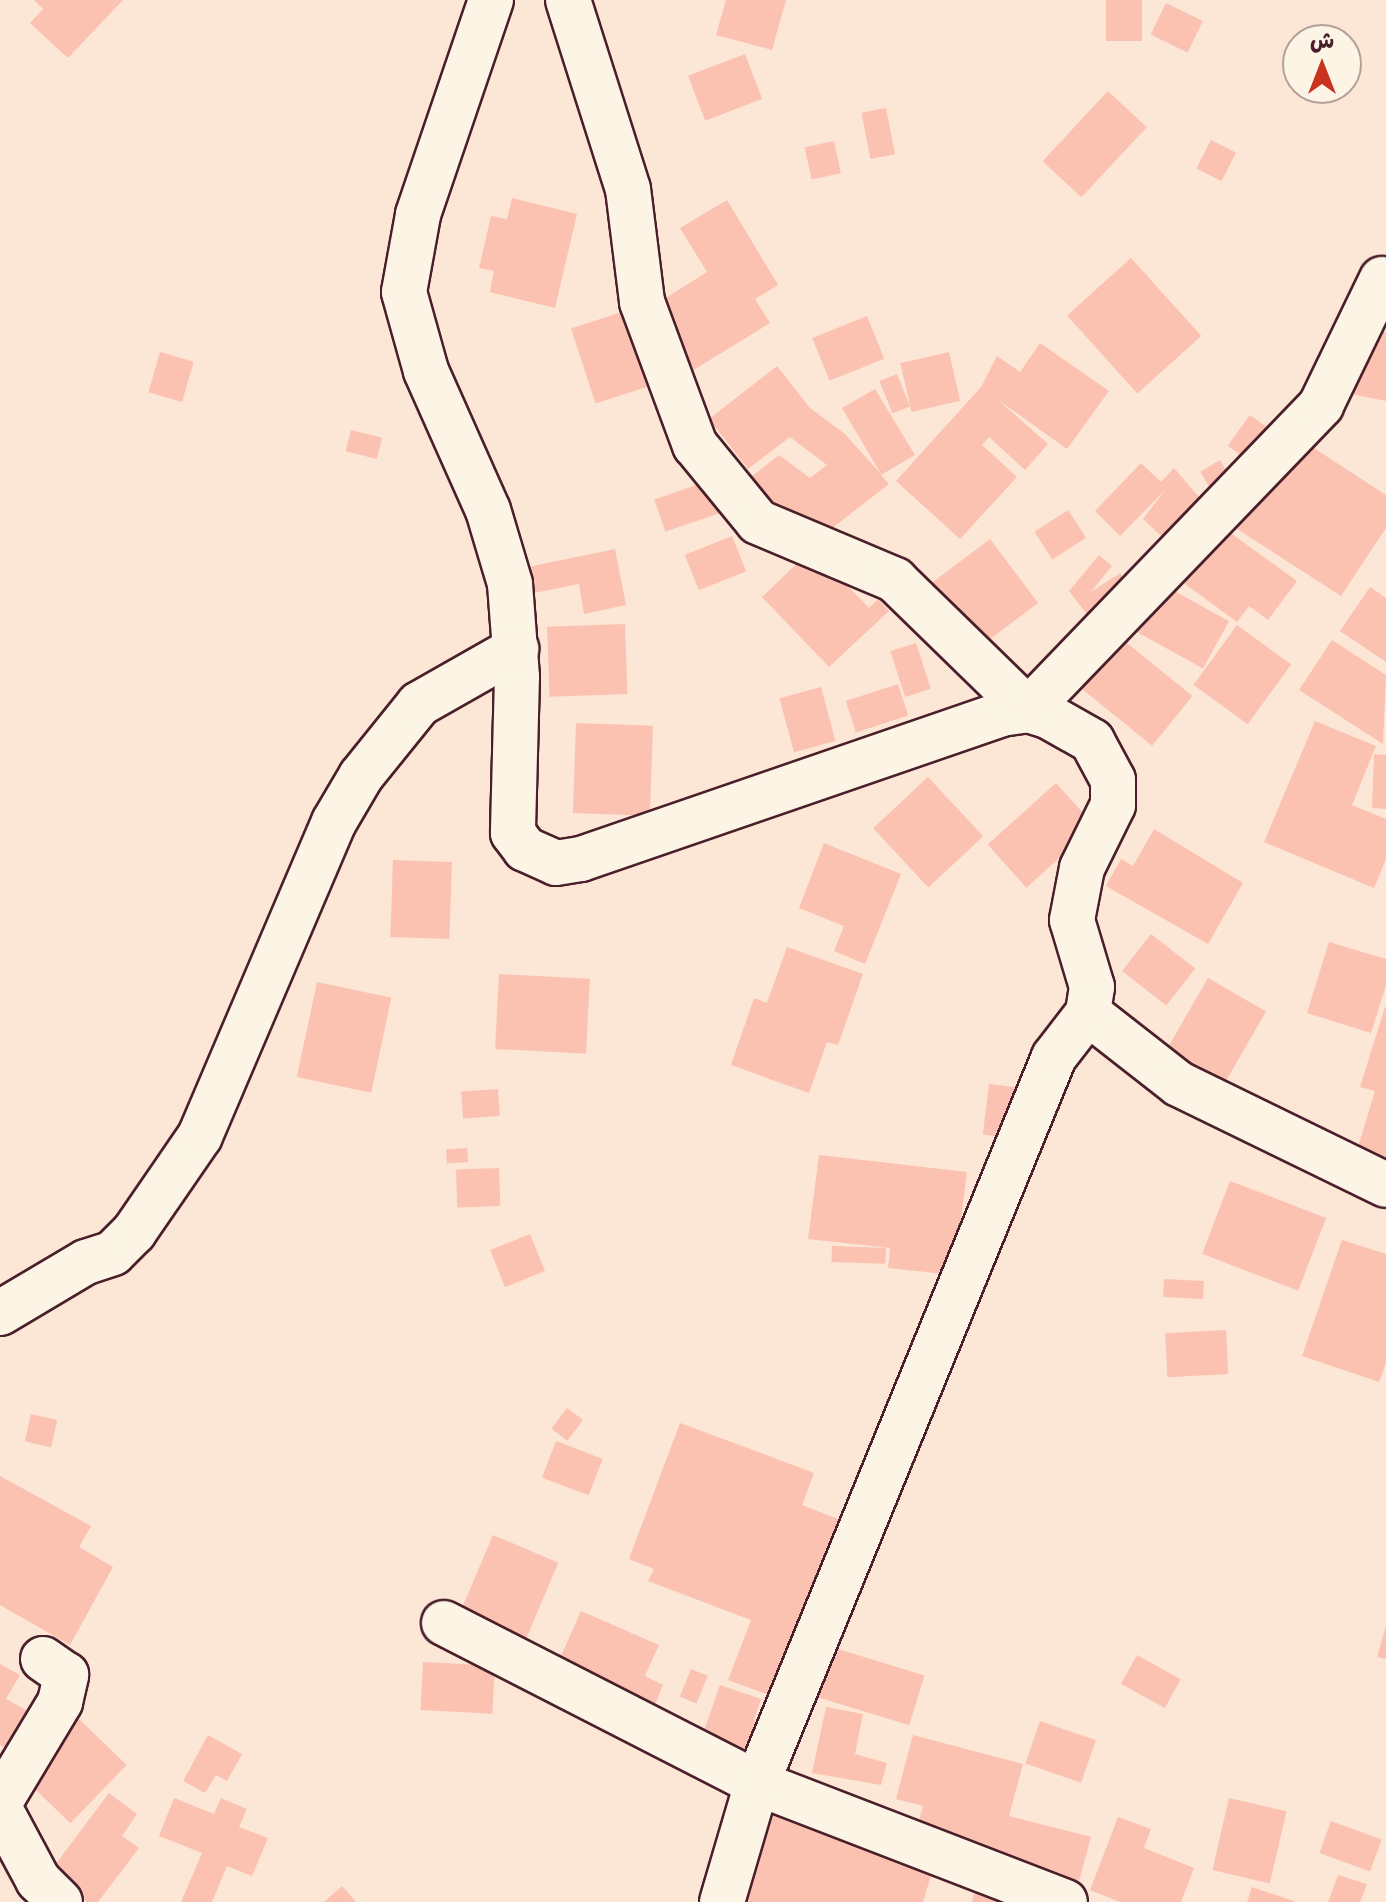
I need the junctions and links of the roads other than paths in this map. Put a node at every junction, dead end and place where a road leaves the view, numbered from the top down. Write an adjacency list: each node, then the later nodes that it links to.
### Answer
1 (491, 0): 4 (street)
2 (568, 0): 5 (street)
3 (1382, 279): 5 (street)
4 (516, 649): 5 (street); 8 (street)
5 (1028, 710): 6 (street)
6 (1088, 1013): 7 (street); 11 (street)
7 (1386, 1185)
8 (0, 1313)
9 (444, 1623): 11 (street)
10 (43, 1659): 12 (street)
11 (757, 1783): 15 (street); 16 (street)
12 (0, 1802)
13 (0, 1809): 14 (street)
14 (60, 1902)
15 (722, 1902)
16 (1065, 1902)

